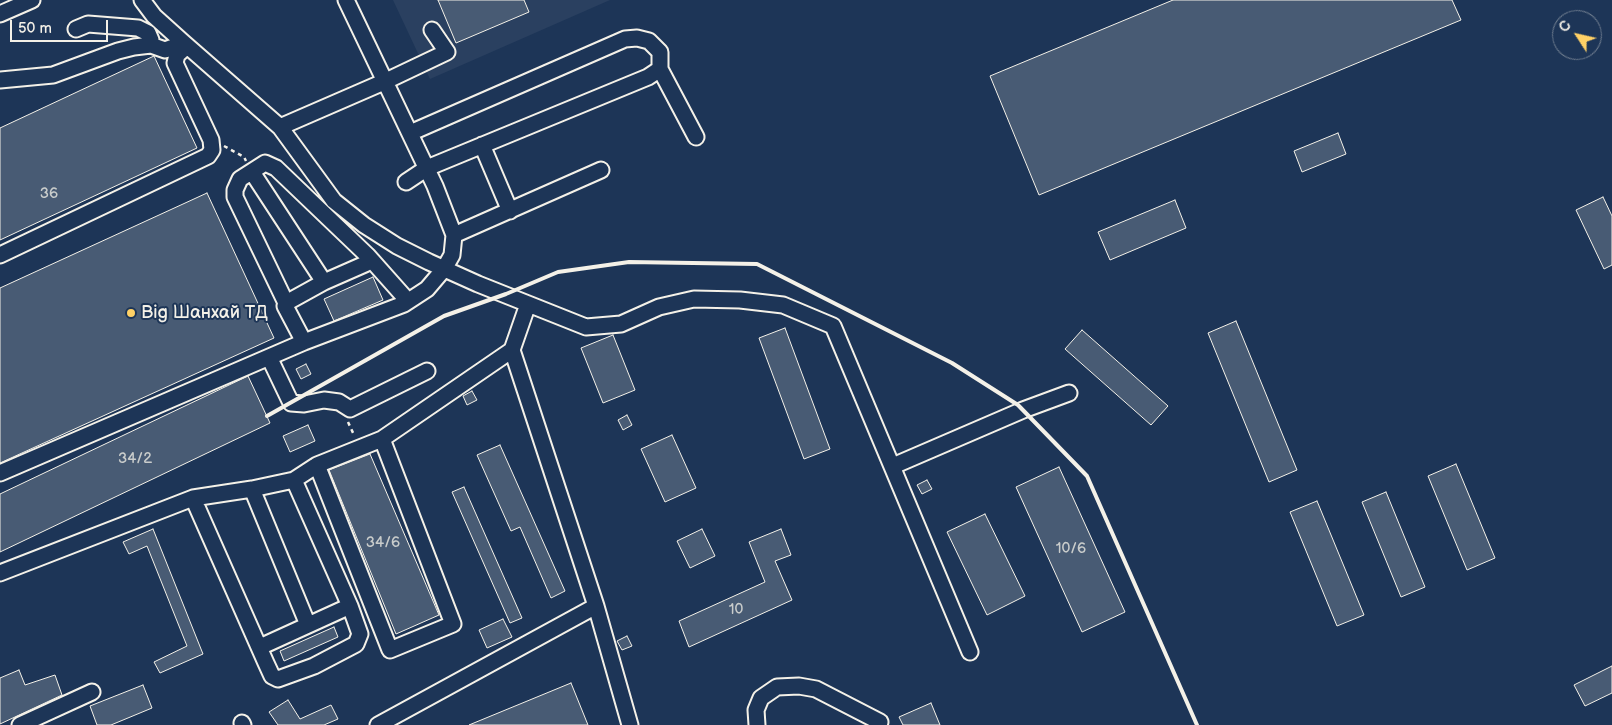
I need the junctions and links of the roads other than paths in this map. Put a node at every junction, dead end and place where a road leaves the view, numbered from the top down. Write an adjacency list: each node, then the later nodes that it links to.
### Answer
1 (32, 0): 4 (lane)
2 (142, 0): 7 (lane)
3 (346, 0): 11 (lane)
4 (0, 14)
5 (76, 29): 8 (lane)
6 (432, 30): 11 (lane)
7 (185, 45): 8 (lane); 12 (lane); 22 (lane)
8 (151, 46): 10 (lane)
9 (660, 69): 13 (lane); 14 (lane); 15 (lane)
10 (0, 80)
11 (386, 81): 12 (lane); 13 (lane)
12 (280, 127): 24 (lane)
13 (410, 133): 16 (lane)
14 (696, 137)
15 (482, 146): 16 (lane); 20 (lane)
16 (427, 168): 19 (lane); 21 (lane)
17 (601, 170): 20 (lane)
18 (252, 172): 23 (lane); 25 (lane); 27 (lane)
19 (406, 182)
20 (510, 211): 21 (lane)
21 (454, 235): 24 (lane)
22 (0, 255)
23 (368, 256): 25 (lane); 26 (lane)
24 (444, 269): 26 (lane); 28 (lane)
25 (324, 282): 27 (lane)
26 (408, 301): 29 (lane)
27 (286, 303): 29 (lane)
28 (528, 304): 30 (lane); 36 (lane)
29 (304, 342): 31 (lane)
30 (512, 350): 34 (lane); 43 (lane)
31 (269, 357): 32 (lane); 37 (lane)
32 (427, 371)
33 (1070, 393): 36 (lane)
34 (382, 439): 35 (lane); 35 (lane)
35 (317, 465): 38 (lane)
36 (893, 466): 46 (lane)
37 (0, 473)
38 (294, 480): 39 (lane); 42 (lane)
39 (252, 489): 40 (lane); 44 (lane)
40 (193, 498): 41 (lane); 45 (lane)
41 (0, 573)
42 (350, 606): 44 (lane); 45 (lane)
43 (596, 606): 50 (lane); 51 (lane)
44 (308, 625): 45 (lane)
45 (260, 647)
46 (970, 652)
47 (92, 692): 49 (lane)
48 (880, 722): 52 (lane)
49 (20, 725)
50 (378, 725)
51 (630, 725)
52 (757, 725)

